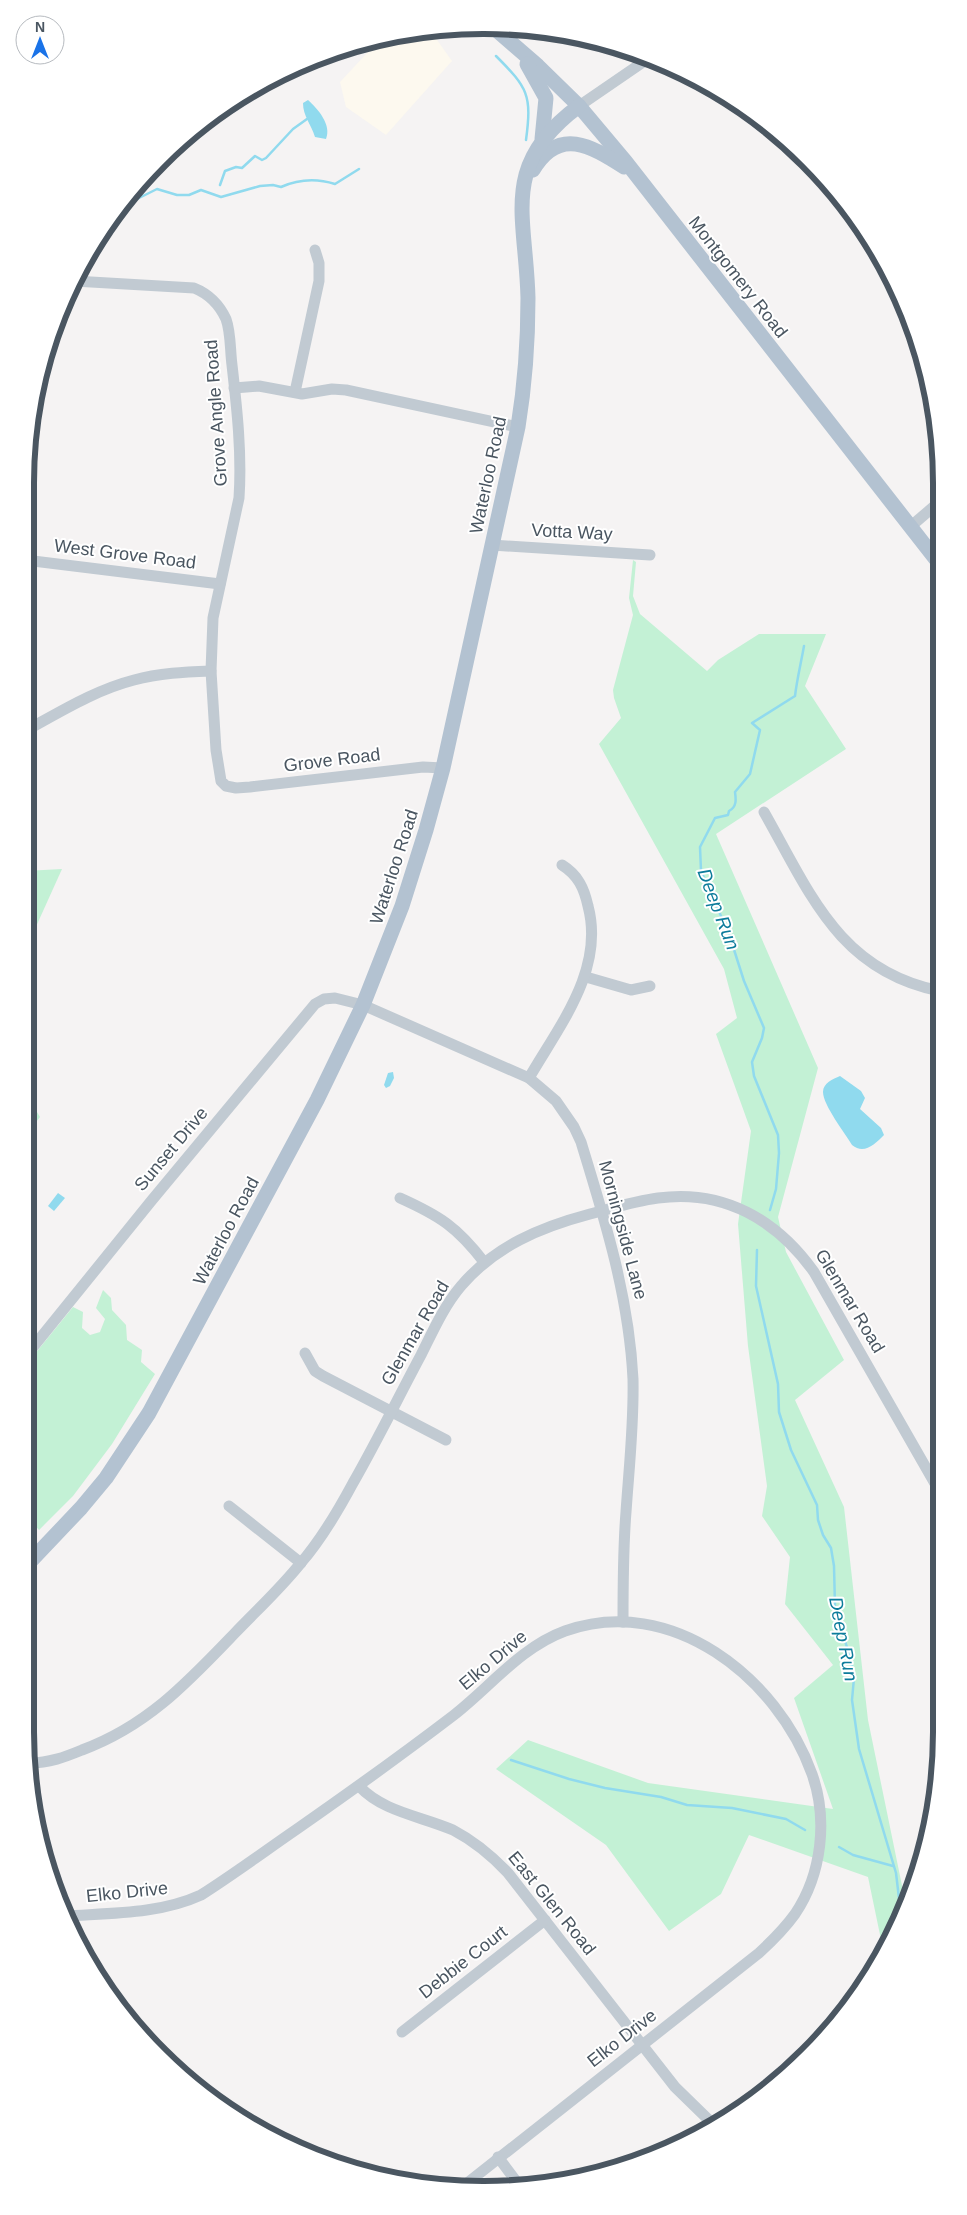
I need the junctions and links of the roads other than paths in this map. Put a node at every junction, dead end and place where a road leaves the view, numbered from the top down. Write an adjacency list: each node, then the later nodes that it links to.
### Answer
1 (501, 35): 2 (main road, Montgomery Road)
2 (518, 50): 4 (main road, Montgomery Road); 5 (main road)
3 (642, 63): 4 (street)
4 (579, 106): 5 (main road, Waterloo Road); 6 (main road, Montgomery Road)
5 (542, 139): 7 (main road, Waterloo Road)
6 (632, 172): 7 (main road); 14 (main road, Montgomery Road)
7 (522, 197): 12 (main road, Waterloo Road)
8 (316, 250): 11 (street)
9 (82, 281): 10 (street, Grove Angle Road)
10 (234, 388): 11 (street); 19 (street, Grove Angle Road)
11 (295, 392): 12 (street)
12 (518, 427): 15 (main road, Waterloo Road)
13 (933, 507): 14 (street)
14 (910, 526): 17 (main road, Montgomery Road)
15 (492, 545): 16 (street, Votta Way); 22 (main road, Waterloo Road)
16 (650, 555)
17 (933, 556)
18 (34, 561): 19 (street, West Grove Road)
19 (220, 584): 20 (street, Grove Angle Road)
20 (211, 672): 21 (street); 23 (street, Grove Angle Road)
21 (34, 726)
22 (443, 768): 23 (street, Grove Road); 29 (main road, Waterloo Road)
23 (226, 786)
24 (764, 812): 28 (street)
25 (562, 865): 26 (street)
26 (586, 976): 27 (street); 30 (street)
27 (650, 986)
28 (933, 989)
29 (363, 1004): 30 (street, Morningside Lane); 34 (street, Sunset Drive); 40 (main road, Waterloo Road)
30 (529, 1078): 32 (street, Morningside Lane)
31 (400, 1198): 33 (street)
32 (602, 1211): 33 (street, Glenmar Road); 38 (street, Glenmar Road); 42 (street, Morningside Lane)
33 (484, 1262): 36 (street, Glenmar Road)
34 (34, 1346)
35 (305, 1353): 36 (street)
36 (391, 1411): 37 (street); 41 (street, Glenmar Road)
37 (446, 1440)
38 (933, 1480)
39 (229, 1506): 41 (street)
40 (34, 1558)
41 (301, 1563): 43 (street, Glenmar Road)
42 (623, 1622): 44 (street, Elko Drive); 48 (street, Elko Drive)
43 (35, 1763)
44 (358, 1786): 45 (street, Elko Drive); 46 (street, East Glen Road)
45 (73, 1916)
46 (545, 1920): 47 (street, Debbie Court); 48 (street, East Glen Road)
47 (402, 2032)
48 (642, 2045): 49 (street, East Glen Road); 50 (street, Elko Drive)
49 (710, 2120)
50 (498, 2158): 51 (street); 52 (street, Elko Drive)
51 (516, 2180)
52 (470, 2181)

